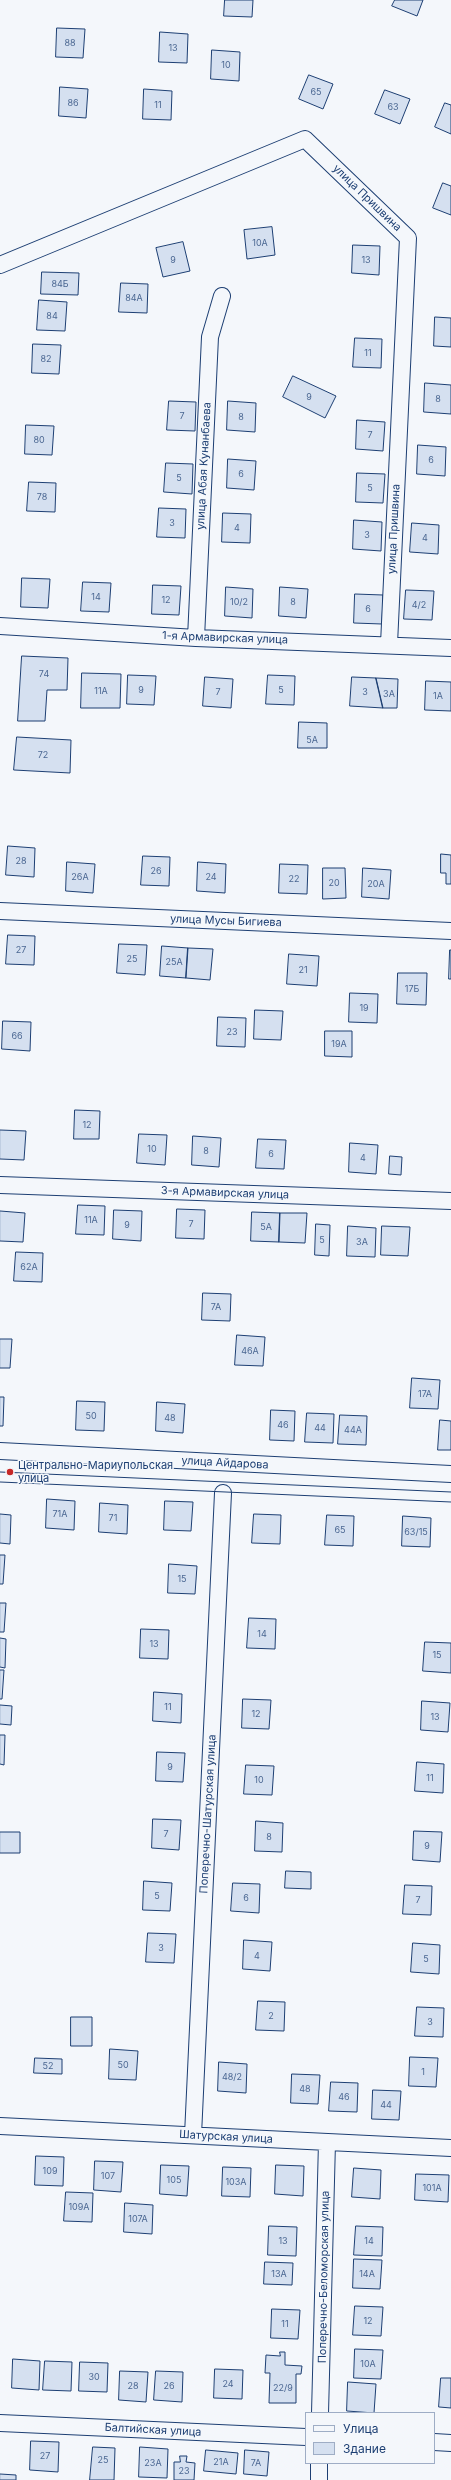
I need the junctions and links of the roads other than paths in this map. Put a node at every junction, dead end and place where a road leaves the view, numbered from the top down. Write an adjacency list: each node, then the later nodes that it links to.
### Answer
1 (0, 265): 5 (street, улица Пришвина)
2 (222, 296): 4 (street, улица Абая Кунанбаева)
3 (0, 626): 4 (street, 1-я Армавирская улица)
4 (196, 638): 5 (street, 1-я Армавирская улица)
5 (388, 644): 6 (street, 1-я Армавирская улица)
6 (451, 648)
7 (0, 911): 8 (street, улица Мусы Бигиева)
8 (451, 931)
9 (0, 1185): 10 (street, 3-я Армавирская улица)
10 (451, 1201)
11 (0, 1451): 12 (street, улица Айдарова)
12 (451, 1474)
13 (223, 1493): 15 (street, Поперечно-Шатурская улица)
14 (0, 2126): 15 (street, Шатурская улица)
15 (193, 2135): 16 (street, Шатурская улица)
16 (327, 2142): 17 (street, Шатурская улица); 18 (street, Поперечно-Беломорская улица)
17 (451, 2148)
18 (320, 2412)
19 (0, 2423): 20 (street, Балтийская улица)
20 (305, 2437)
21 (435, 2442): 22 (street)
22 (451, 2443)
23 (319, 2464): 24 (street)
24 (319, 2480)

